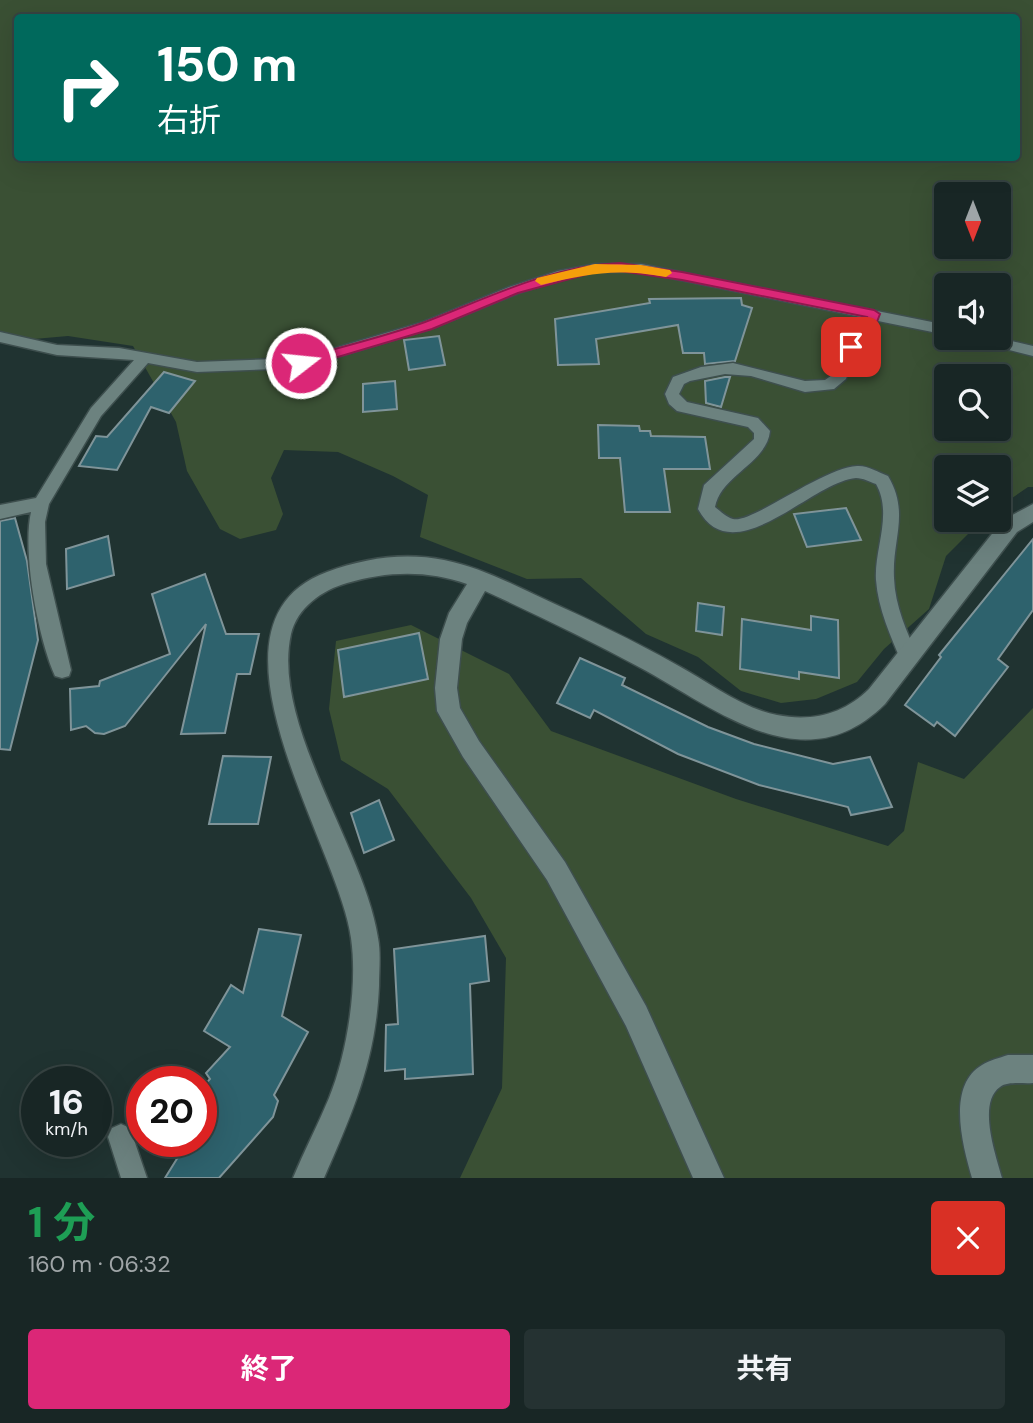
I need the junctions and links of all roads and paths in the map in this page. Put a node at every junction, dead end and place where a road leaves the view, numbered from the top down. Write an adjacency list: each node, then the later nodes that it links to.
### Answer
1 (874, 314): 2 (lane); 6 (lane); 11 (lane)
2 (934, 327)
3 (0, 337): 6 (lane)
4 (1011, 346): 5 (lane)
5 (1033, 351)
6 (145, 358): 7 (lane)
7 (41, 503): 8 (lane); 12 (lane)
8 (0, 512)
9 (1033, 512): 11 (street)
10 (481, 579): 11 (street); 16 (street); 17 (street)
11 (909, 657)
12 (62, 670)
13 (1033, 1069): 18 (street)
14 (121, 1138): 15 (lane)
15 (134, 1178)
16 (307, 1178)
17 (709, 1178)
18 (987, 1178)

